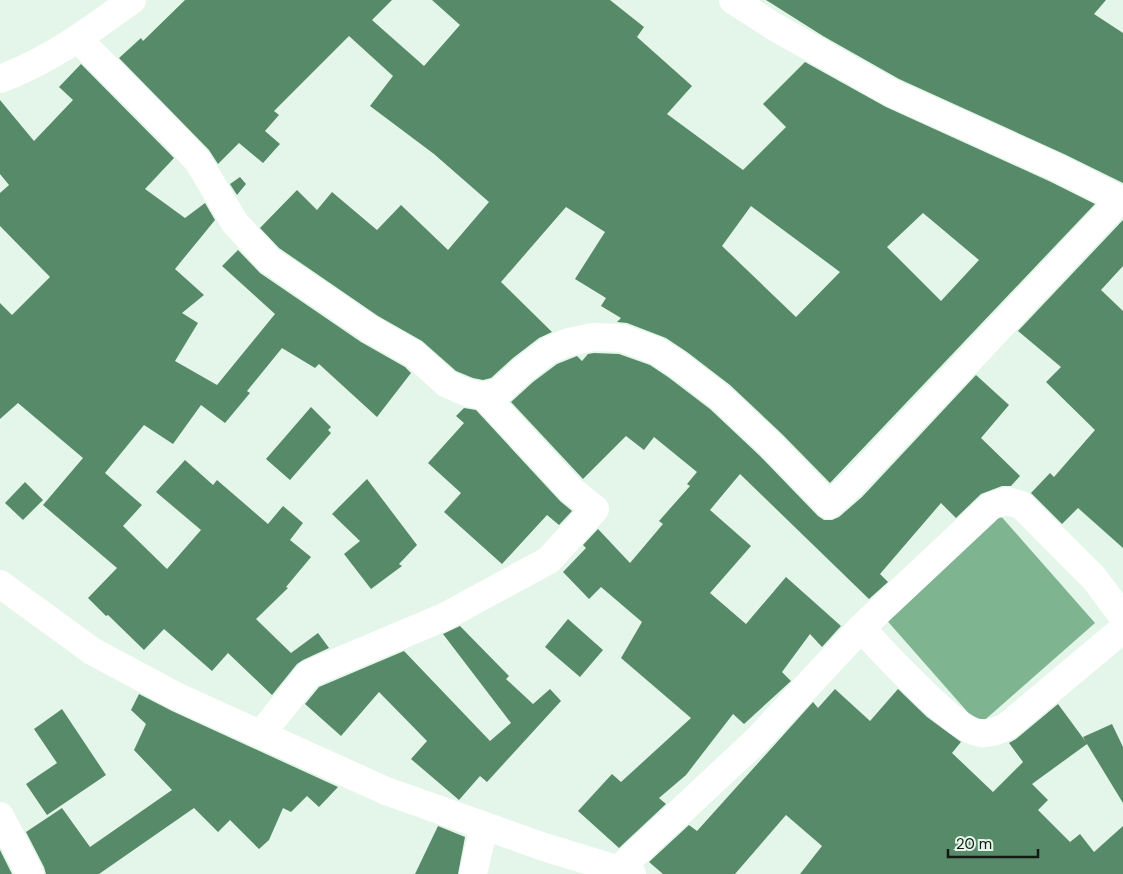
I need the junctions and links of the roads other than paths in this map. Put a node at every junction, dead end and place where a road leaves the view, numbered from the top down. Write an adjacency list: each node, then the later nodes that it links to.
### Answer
1 (132, 0): 3 (street)
2 (733, 0): 5 (street)
3 (78, 39): 4 (street); 6 (street)
4 (0, 78)
5 (1122, 200): 6 (street)
6 (484, 396): 11 (street)
7 (0, 584): 11 (street)
8 (1123, 617): 9 (street)
9 (861, 628): 10 (street); 14 (street)
10 (1123, 629)
11 (261, 734): 13 (street)
12 (0, 816): 15 (street)
13 (484, 826): 14 (street); 16 (street)
14 (626, 872)
15 (30, 874)
16 (473, 874)

